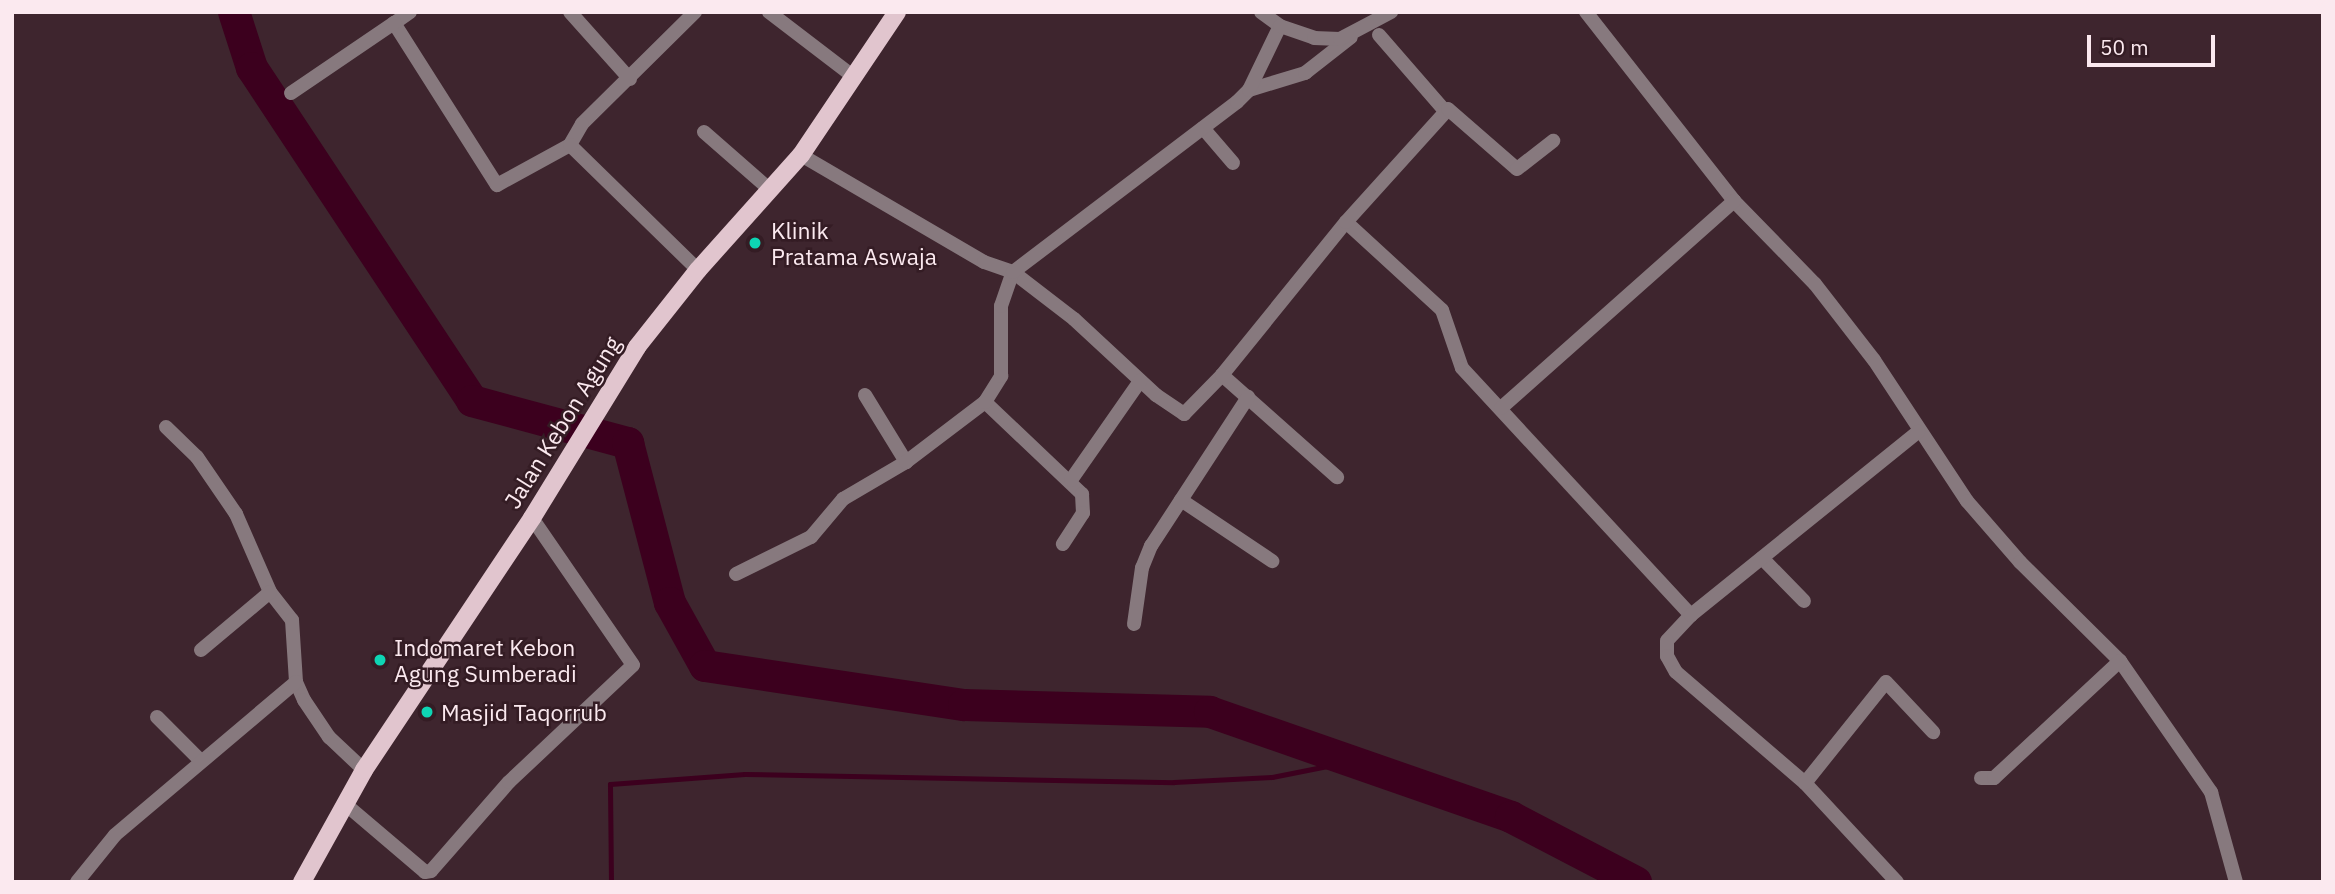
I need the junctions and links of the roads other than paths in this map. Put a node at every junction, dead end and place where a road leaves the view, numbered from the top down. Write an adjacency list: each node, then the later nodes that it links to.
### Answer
1 (410, 12): 9 (street)
2 (695, 12): 14 (street)
3 (769, 12): 13 (street)
4 (897, 12): 13 (main road, Jalan Kebon Agung)
5 (1261, 12): 10 (street)
6 (1391, 12): 12 (street)
7 (1586, 12): 25 (street)
8 (574, 14): 14 (street)
9 (394, 23): 16 (street); 21 (street)
10 (1280, 26): 12 (street); 15 (street)
11 (1379, 35): 17 (street)
12 (1351, 37): 15 (street)
13 (853, 77): 22 (main road, Jalan Kebon Agung)
14 (630, 79): 21 (street)
15 (1249, 90): 18 (street)
16 (291, 93)
17 (1445, 111): 20 (street); 26 (street)
18 (1203, 128): 23 (street); 28 (street)
19 (704, 132): 24 (street)
20 (1553, 141)
21 (570, 145): 27 (street)
22 (801, 155): 24 (main road, Jalan Kebon Agung); 28 (street)
23 (1233, 163)
24 (769, 189): 27 (main road, Jalan Kebon Agung)
25 (1734, 201): 34 (street); 36 (street)
26 (1346, 222): 29 (street); 34 (street)
27 (698, 270): 41 (main road, Jalan Kebon Agung)
28 (1013, 272): 30 (street); 33 (street)
29 (1222, 374): 30 (street); 32 (street)
30 (1140, 381): 39 (street)
31 (865, 395): 37 (street)
32 (1248, 397): 38 (street); 40 (street)
33 (985, 402): 37 (street); 39 (street)
34 (1501, 408): 48 (street)
35 (166, 427): 46 (street)
36 (1918, 432): 43 (street); 51 (street)
37 (906, 462): 45 (street)
38 (1337, 477)
39 (1071, 480): 42 (street)
40 (1181, 500): 44 (street); 49 (street)
41 (532, 518): 56 (main road, Jalan Kebon Agung); 59 (street)
42 (1063, 544)
43 (1762, 558): 47 (street); 48 (street)
44 (1272, 561)
45 (736, 574)
46 (270, 592): 50 (street); 52 (street)
47 (1804, 601)
48 (1691, 615): 58 (street)
49 (1134, 624)
50 (201, 650)
51 (2120, 660): 57 (street); 63 (street)
52 (296, 682): 55 (street); 56 (street)
53 (157, 717): 55 (street)
54 (1933, 732): 58 (street)
55 (201, 761): 60 (street)
56 (364, 770): 59 (main road, Jalan Kebon Agung)
57 (1981, 778)
58 (1805, 783): 62 (street)
59 (344, 803): 61 (main road, Jalan Kebon Agung)
60 (78, 882)
61 (302, 882)
62 (1897, 882)
63 (2236, 882)

